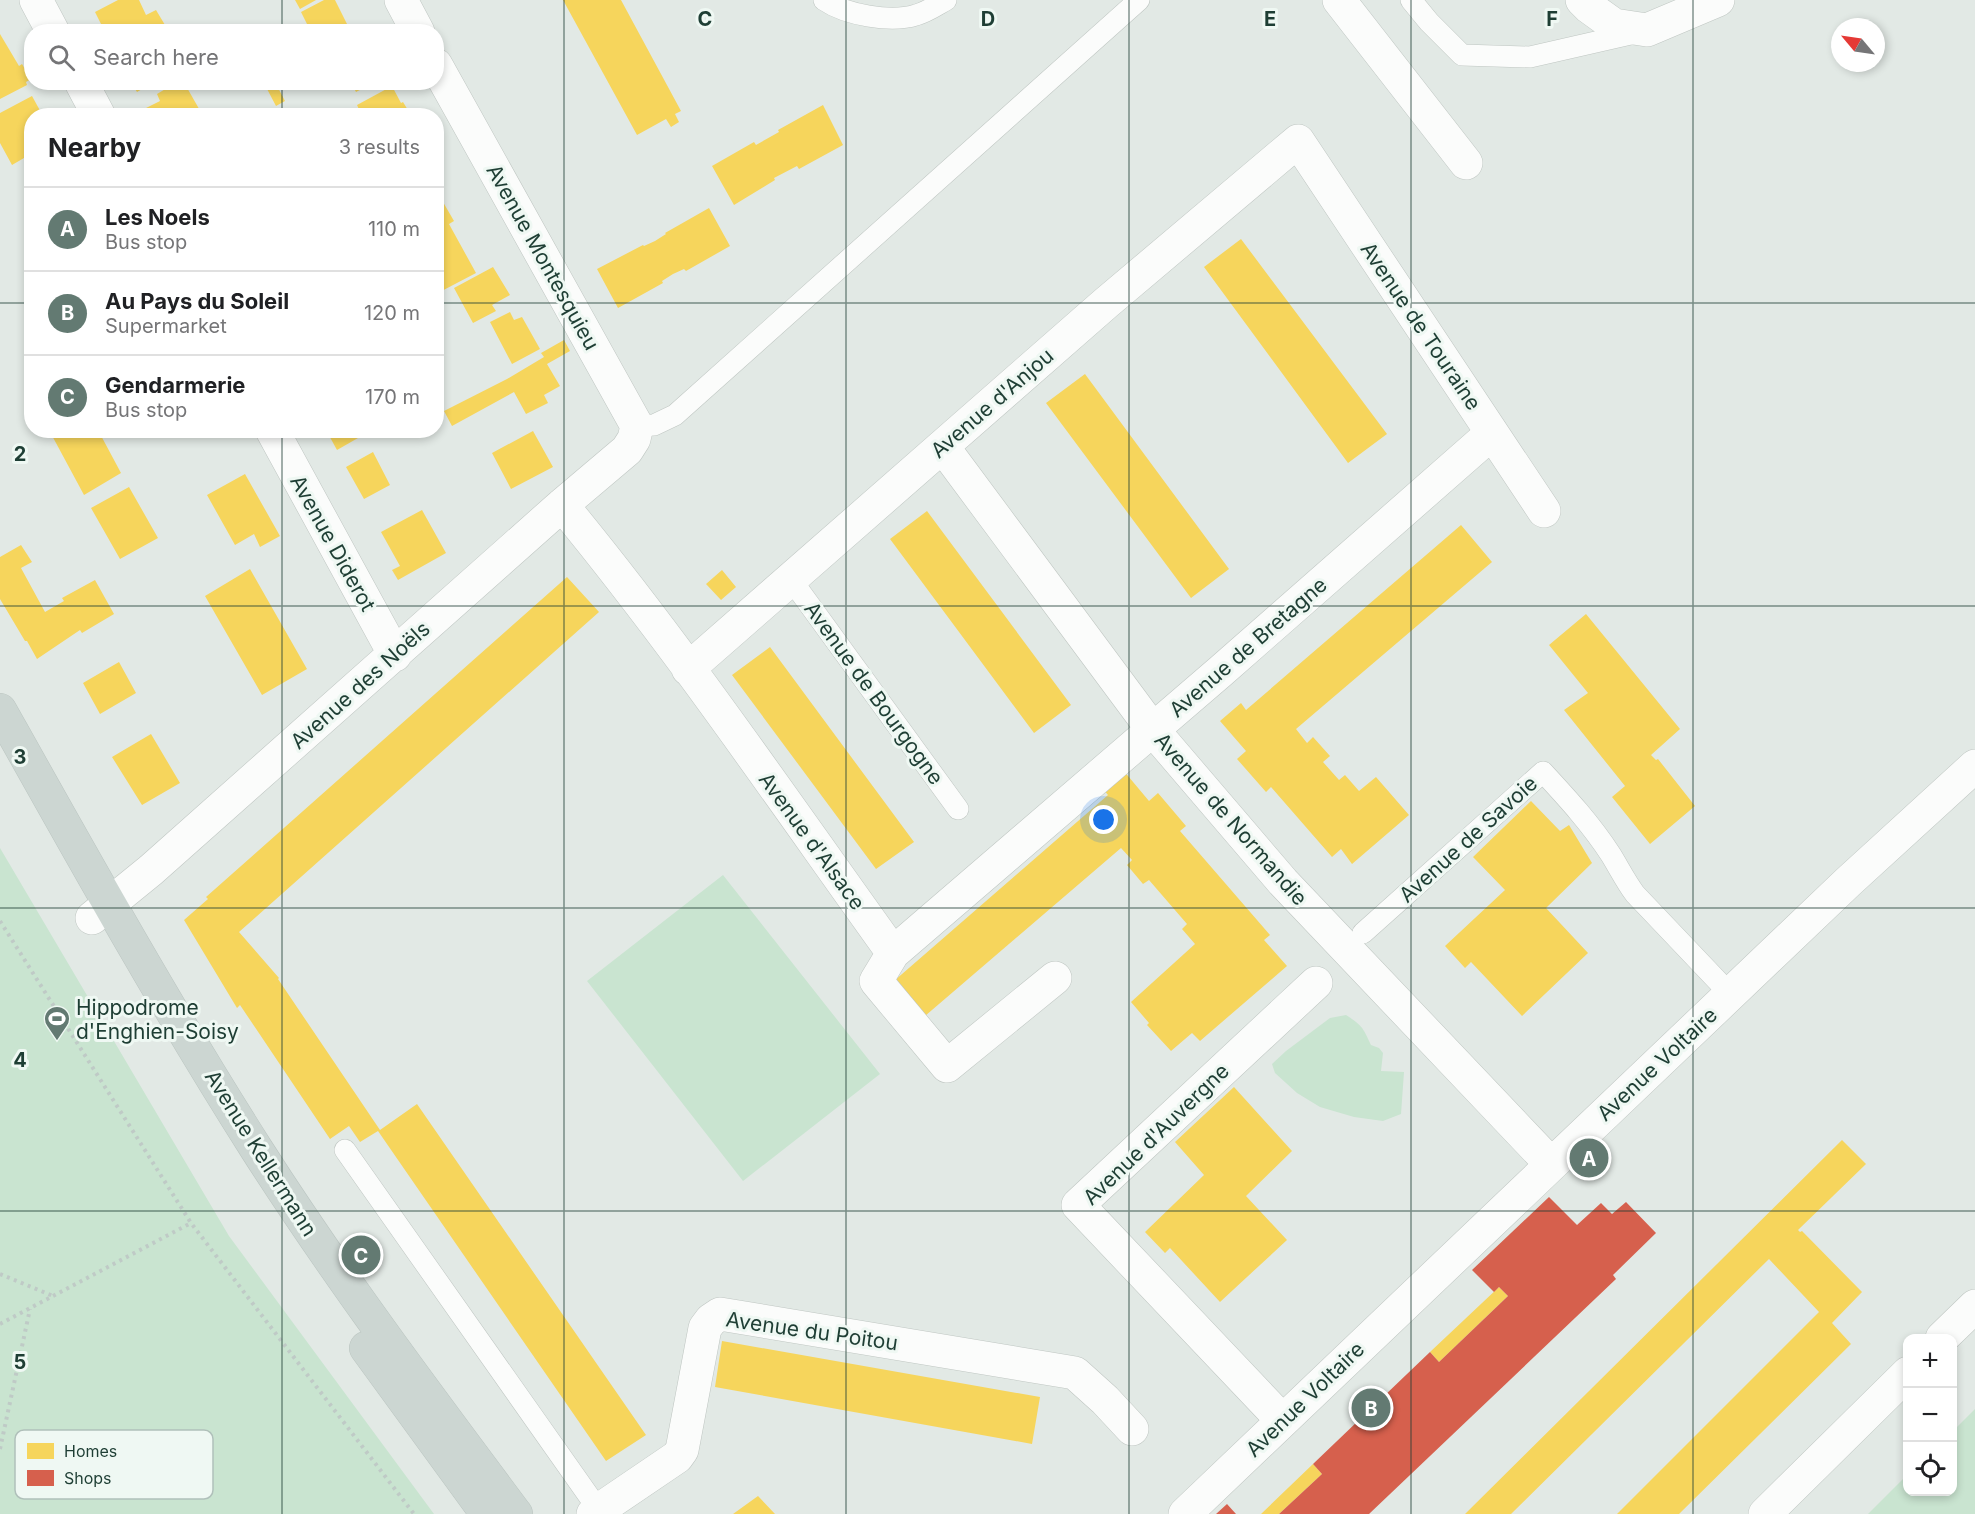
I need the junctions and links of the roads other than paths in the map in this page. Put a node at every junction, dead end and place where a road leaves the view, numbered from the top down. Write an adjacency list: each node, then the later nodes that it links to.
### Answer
1 (36, 0): 10 (street)
2 (401, 0): 11 (street)
3 (824, 0): 4 (lane)
4 (946, 0)
5 (1139, 0): 20 (lane)
6 (1339, 0): 17 (street)
7 (1411, 0): 12 (lane)
8 (1582, 0): 12 (street)
9 (1718, 0): 12 (street)
10 (49, 24)
11 (414, 24)
12 (1647, 30)
13 (444, 80): 20 (street, Avenue Montesquieu)
14 (85, 90): 15 (street)
15 (95, 108)
16 (1298, 141): 18 (street, Avenue de Touraine); 21 (street, Avenue d'Anjou)
17 (1466, 163)
18 (1492, 433): 23 (street, Avenue de Touraine); 28 (street, Avenue de Bretagne)
19 (276, 438): 25 (street, Avenue Diderot)
20 (632, 438): 22 (street, Avenue des Noëls)
21 (943, 447): 24 (street, Avenue d'Anjou); 28 (street, Avenue de Normandie)
22 (562, 505): 25 (street, Avenue des Noëls); 26 (street, Avenue d'Alsace)
23 (1544, 511)
24 (790, 578): 26 (street, Avenue d'Anjou); 31 (lane, Avenue de Bourgogne)
25 (395, 655): 32 (street, Avenue des Noëls)
26 (688, 669): 34 (street, Avenue d'Alsace)
27 (0, 710): 32 (main road, Avenue Kellermann)
28 (1153, 730): 34 (street, Avenue de Bretagne); 39 (street, Avenue de Normandie)
29 (0, 752): 32 (main road, Avenue Kellermann)
30 (1975, 766): 37 (street, Avenue Voltaire)
31 (958, 809)
32 (100, 911): 46 (main road, Avenue Kellermann); 47 (main road, Avenue Kellermann)
33 (1364, 933): 37 (lane, Avenue de Savoie)
34 (893, 953): 35 (street)
35 (1055, 978)
36 (1316, 983): 43 (street, Avenue d'Auvergne)
37 (1731, 995): 39 (street, Avenue Voltaire)
38 (345, 1150): 45 (lane)
39 (1551, 1164): 43 (street, Avenue Voltaire)
40 (1975, 1306): 41 (street)
41 (1946, 1334)
42 (1903, 1378): 49 (street)
43 (1282, 1420): 48 (street, Avenue Voltaire)
44 (1132, 1430): 45 (street, Avenue du Poitou)
45 (595, 1512)
46 (487, 1514)
47 (516, 1514)
48 (1185, 1514)
49 (1765, 1514)

